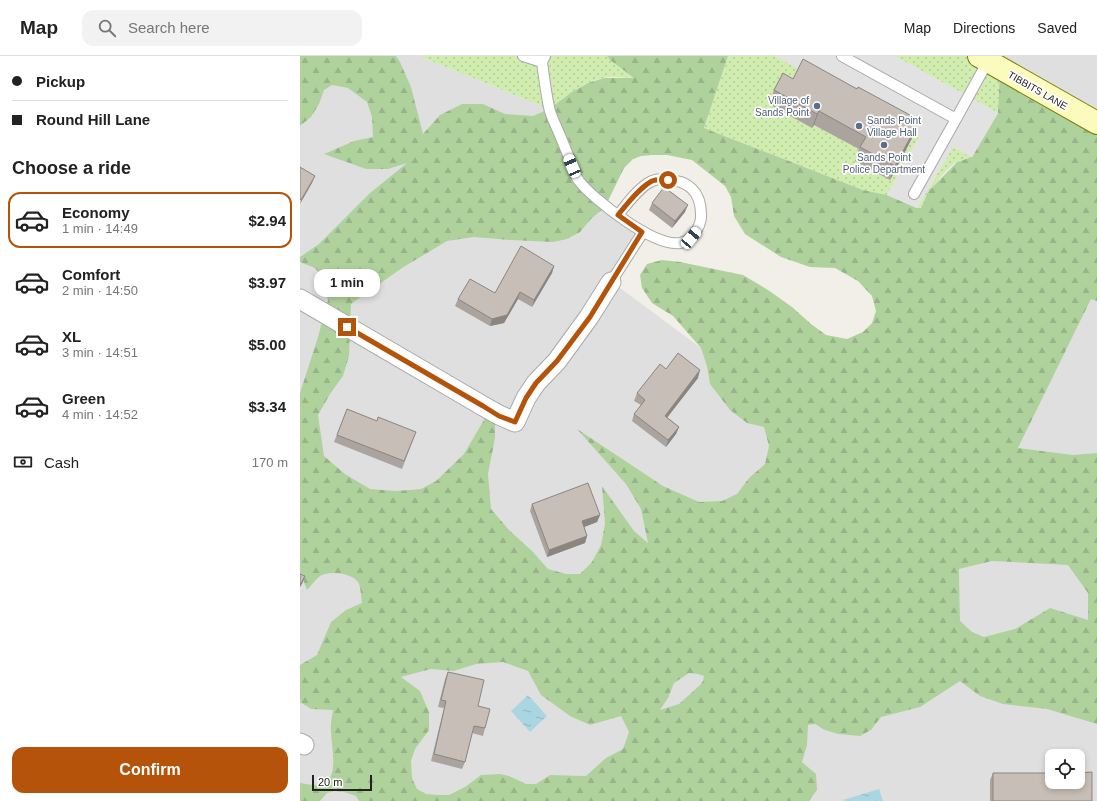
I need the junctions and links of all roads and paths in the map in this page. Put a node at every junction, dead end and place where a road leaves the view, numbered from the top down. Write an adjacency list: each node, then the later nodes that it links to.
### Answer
1 (523, 56): 3 (lane)
2 (842, 56): 5 (lane)
3 (544, 59): 8 (lane)
4 (983, 59): 5 (lane); 6 (street, TIBBITS LANE)
5 (956, 119): 7 (lane)
6 (1097, 123)
7 (914, 194)
8 (618, 215): 9 (lane); 9 (lane)
9 (642, 232): 10 (lane)
10 (611, 282): 11 (street)
11 (300, 299)

